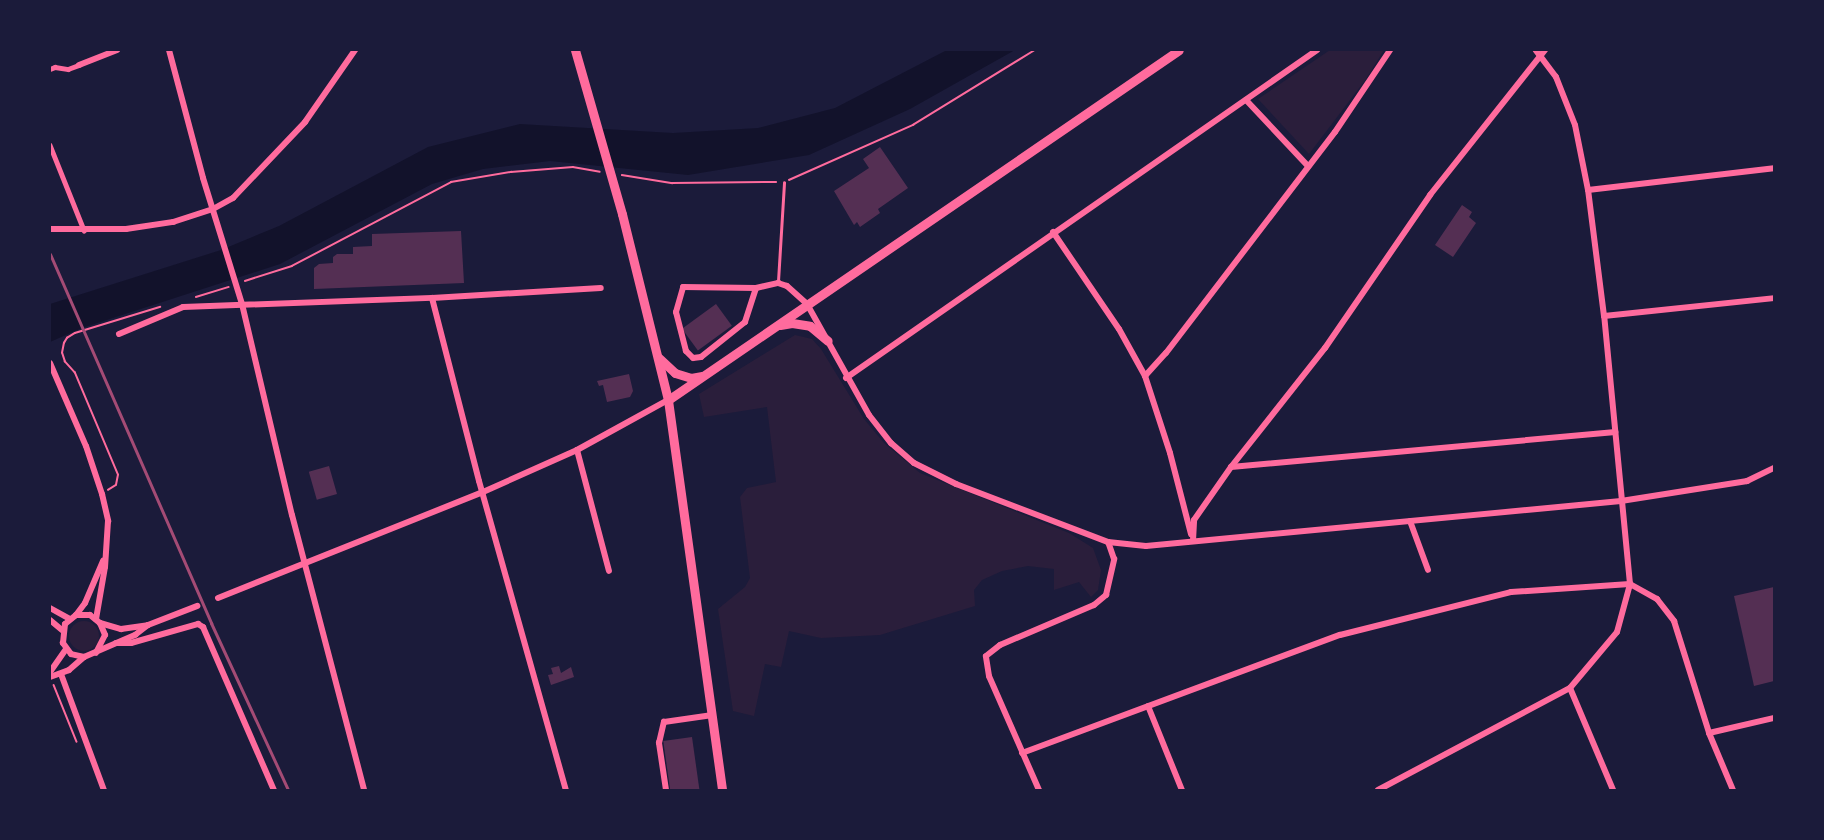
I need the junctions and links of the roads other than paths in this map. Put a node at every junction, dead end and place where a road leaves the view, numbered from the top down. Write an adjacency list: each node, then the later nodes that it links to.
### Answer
1 (117, 50): 9 (street)
2 (169, 50): 17 (street)
3 (575, 50): 32 (main road)
4 (1179, 50): 27 (main road)
5 (1317, 50): 11 (street)
6 (1390, 50): 13 (street)
7 (351, 51): 17 (street)
8 (1540, 51): 16 (street); 40 (street)
9 (79, 65): 10 (street)
10 (50, 69)
11 (1246, 100): 13 (street); 20 (street)
12 (50, 145): 19 (street)
13 (1308, 166): 35 (street)
14 (1774, 168): 16 (street)
15 (784, 182): 21 (lane)
16 (1588, 190): 28 (street)
17 (213, 209): 19 (street); 26 (street)
18 (50, 229): 19 (street)
19 (84, 230)
20 (1053, 232): 35 (street); 36 (street)
21 (778, 283): 23 (street); 27 (street)
22 (602, 288): 24 (street)
23 (756, 288): 23 (street)
24 (432, 298): 26 (street); 42 (street)
25 (1774, 298): 28 (street)
26 (242, 304): 30 (street); 48 (street)
27 (807, 304): 29 (main road); 31 (street)
28 (1604, 316): 38 (street)
29 (775, 327): 31 (main road); 34 (main road)
30 (119, 334)
31 (828, 341): 36 (street)
32 (658, 356): 34 (main road); 37 (main road)
33 (50, 363): 47 (street)
34 (706, 375): 37 (main road)
35 (1145, 376): 45 (street)
36 (846, 378): 46 (street)
37 (668, 400): 39 (street); 68 (main road)
38 (1615, 432): 40 (street); 43 (street)
39 (578, 450): 42 (street); 50 (street)
40 (1231, 467): 45 (street)
41 (1774, 468): 43 (street)
42 (483, 492): 48 (street); 75 (street)
43 (1621, 501): 44 (street); 51 (street)
44 (1410, 521): 45 (street); 49 (street)
45 (1193, 541): 46 (street)
46 (1108, 542): 71 (street)
47 (105, 555): 55 (street); 57 (street)
48 (305, 565): 52 (street); 74 (street)
49 (1428, 570)
50 (609, 571)
51 (1630, 584): 66 (street); 67 (street); 70 (street)
52 (218, 598)
53 (197, 606): 58 (street)
54 (50, 608): 55 (street)
55 (73, 617): 57 (street); 59 (street)
56 (50, 620): 59 (street)
57 (98, 621): 58 (street); 62 (street)
58 (148, 625): 60 (street)
59 (62, 630): 61 (street)
60 (116, 643): 62 (street); 73 (street)
61 (66, 649): 63 (street); 65 (street)
62 (96, 653): 63 (street)
63 (84, 657): 64 (street)
64 (61, 674): 65 (street); 72 (street)
65 (51, 675)
66 (1570, 688): 80 (street); 81 (street)
67 (1148, 706): 71 (street); 79 (street)
68 (712, 715): 76 (street); 77 (main road)
69 (1774, 718): 70 (street)
70 (1709, 733): 82 (street)
71 (1022, 753): 78 (street)
72 (104, 790)
73 (274, 790)
74 (364, 790)
75 (566, 790)
76 (666, 790)
77 (722, 790)
78 (1040, 790)
79 (1182, 790)
80 (1378, 790)
81 (1613, 790)
82 (1733, 790)

